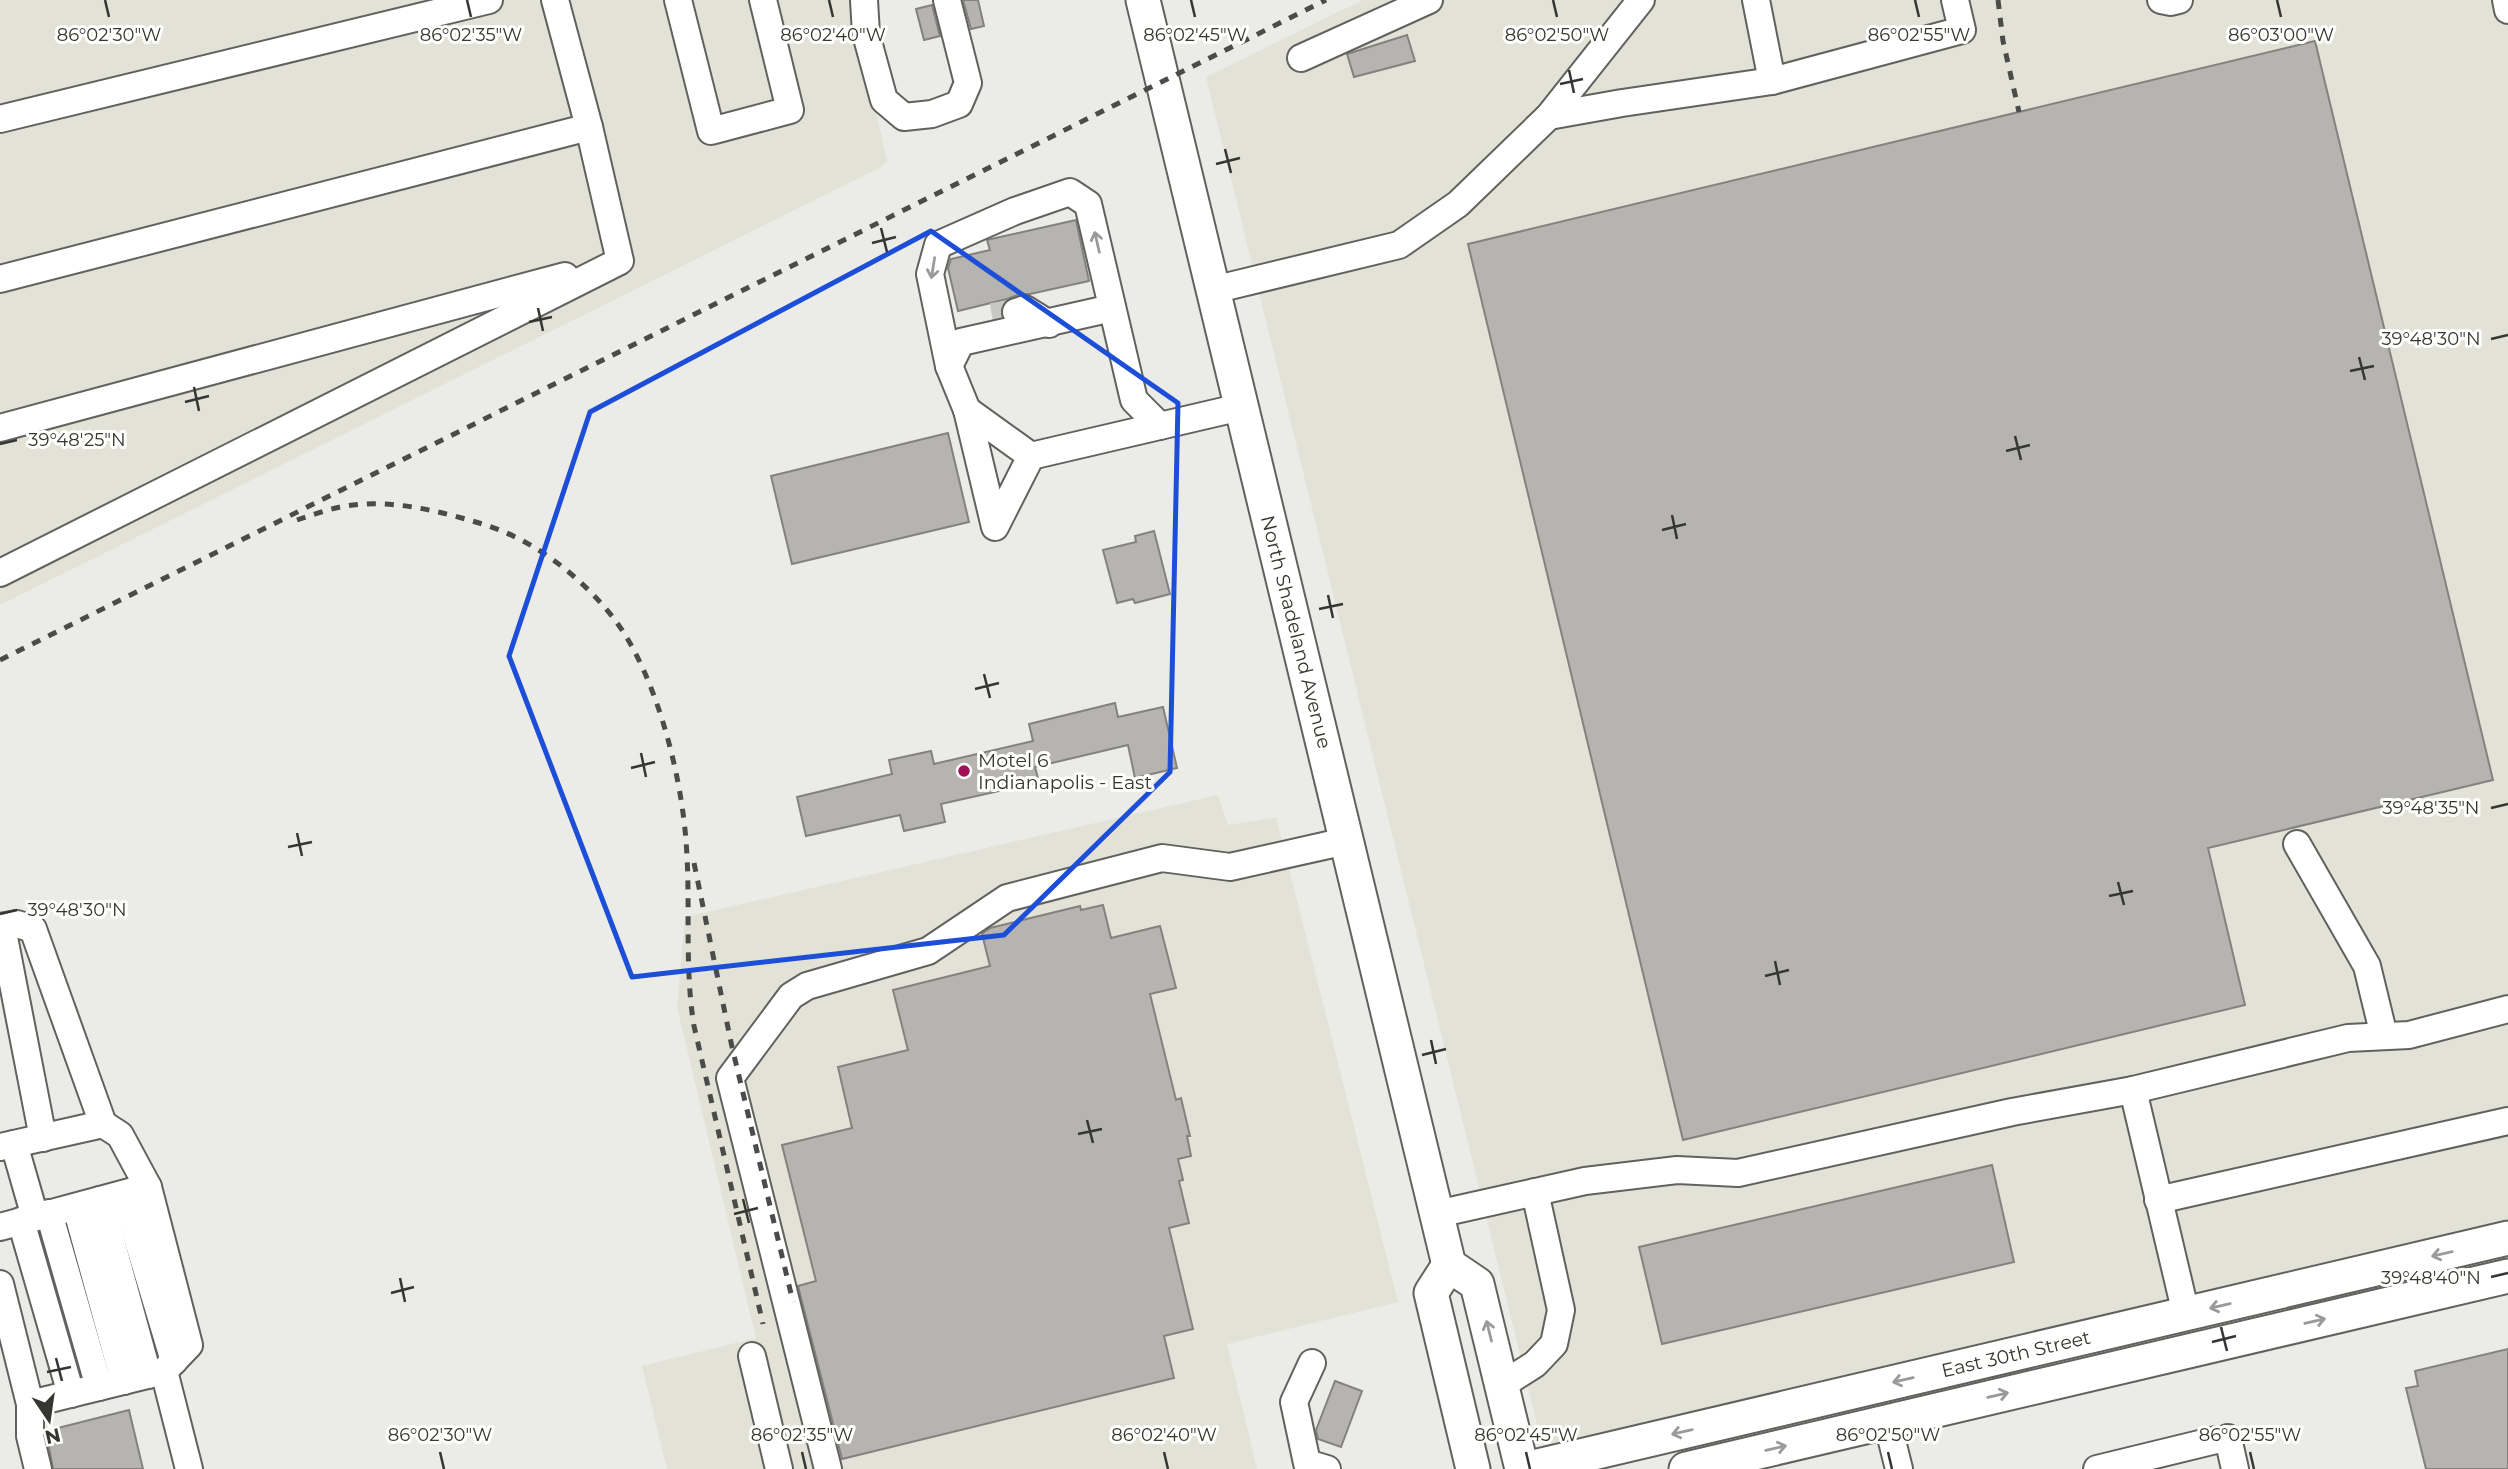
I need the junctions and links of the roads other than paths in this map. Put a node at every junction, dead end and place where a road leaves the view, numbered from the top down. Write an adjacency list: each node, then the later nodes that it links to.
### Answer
1 (489, 0): 19 (lane)
2 (555, 0): 20 (lane)
3 (678, 0): 4 (lane)
4 (763, 0)
5 (864, 0): 6 (lane)
6 (947, 0)
7 (1143, 0): 23 (main road, North Shadeland Avenue)
8 (1429, 0): 16 (lane)
9 (1641, 0): 18 (lane)
10 (1756, 0): 17 (lane)
11 (1955, 0): 17 (lane)
12 (2161, 0): 13 (lane)
13 (2179, 0)
14 (2506, 0): 15 (lane)
15 (2508, 10)
16 (1301, 58)
17 (1772, 81): 18 (lane)
18 (1549, 116): 23 (lane)
19 (0, 119)
20 (589, 127): 21 (lane); 22 (lane)
21 (620, 261): 31 (lane); 33 (lane)
22 (0, 279)
23 (1213, 290): 28 (main road, North Shadeland Avenue)
24 (1112, 308): 25 (lane); 27 (lane, one-way to 27); 30 (lane)
25 (1049, 324): 26 (lane); 26 (lane)
26 (961, 342): 27 (lane)
27 (949, 366): 29 (lane)
28 (1241, 407): 30 (lane); 34 (main road, North Shadeland Avenue)
29 (967, 410): 32 (lane); 32 (lane)
30 (1160, 426): 32 (lane)
31 (0, 428)
32 (1031, 456)
33 (0, 573)
34 (1346, 841): 47 (main road, North Shadeland Avenue); 64 (lane)
35 (2297, 844): 38 (lane)
36 (1, 927): 41 (lane); 42 (lane)
37 (2508, 1009): 38 (lane)
38 (2384, 1036): 39 (lane)
39 (2133, 1090): 44 (lane); 46 (lane)
40 (2508, 1121): 46 (lane)
41 (103, 1124): 42 (lane); 45 (lane)
42 (43, 1138): 43 (lane)
43 (7, 1145): 48 (lane)
44 (1535, 1192): 47 (lane); 57 (lane)
45 (112, 1197): 48 (lane); 56 (lane); 56 (lane)
46 (2158, 1200): 53 (lane)
47 (1437, 1214): 50 (main road, North Shadeland Avenue)
48 (26, 1220): 56 (lane); 58 (lane)
49 (2508, 1238): 53 (main road, East 30th Street, one-way to 53)
50 (1449, 1265): 57 (main road, one-way to 50); 66 (main road)
51 (2508, 1276): 60 (main road, East 30th Street, one-way to 51)
52 (0, 1284): 59 (lane)
53 (2186, 1314): 67 (main road, East 30th Street, one-way to 67)
54 (752, 1356): 63 (lane)
55 (1312, 1363): 65 (lane)
56 (142, 1375): 58 (lane); 62 (lane)
57 (1502, 1385): 67 (main road)
58 (71, 1394): 59 (lane)
59 (30, 1404): 61 (lane)
60 (1887, 1421): 68 (main road, East 30th Street, one-way to 60); 69 (lane)
61 (38, 1469)
62 (189, 1469)
63 (779, 1469)
64 (828, 1469)
65 (1327, 1469)
66 (1473, 1469)
67 (1523, 1469)
68 (1686, 1469)
69 (1899, 1469)
70 (2097, 1469): 71 (lane)
71 (2235, 1469)

